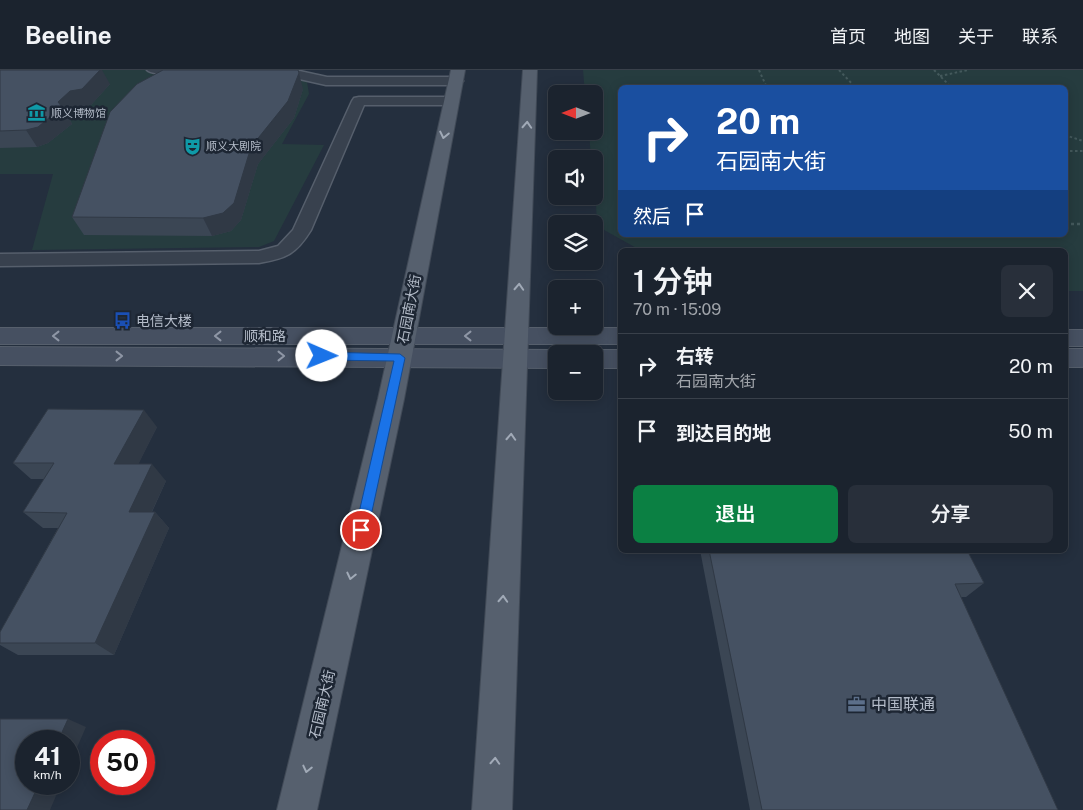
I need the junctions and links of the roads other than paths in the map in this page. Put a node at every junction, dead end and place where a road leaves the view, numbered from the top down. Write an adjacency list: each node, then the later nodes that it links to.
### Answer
1 (154, 70): 3 (street)
2 (530, 70): 15 (main road, one-way to 2)
3 (210, 71)
4 (248, 72): 6 (street)
5 (457, 76): 6 (street); 8 (main road, 石园南大街)
6 (367, 81): 7 (street)
7 (359, 101): 8 (street); 9 (street)
8 (451, 101): 14 (main road, 石园南大街, one-way to 14)
9 (0, 260)
10 (0, 336): 14 (main road, 顺和路, one-way to 10)
11 (618, 336): 15 (main road, 顺和路)
12 (1068, 338): 13 (main road)
13 (1083, 338)
14 (401, 347): 15 (main road, 顺和路); 16 (main road, 顺和路, one-way to 14); 22 (main road, 石园南大街, one-way to 22)
15 (517, 347): 17 (main road, 顺和路); 23 (main road, one-way to 15)
16 (0, 356)
17 (548, 357)
18 (618, 358): 21 (main road)
19 (1068, 358): 20 (main road)
20 (1083, 358)
21 (603, 359)
22 (297, 810)
23 (492, 810)

